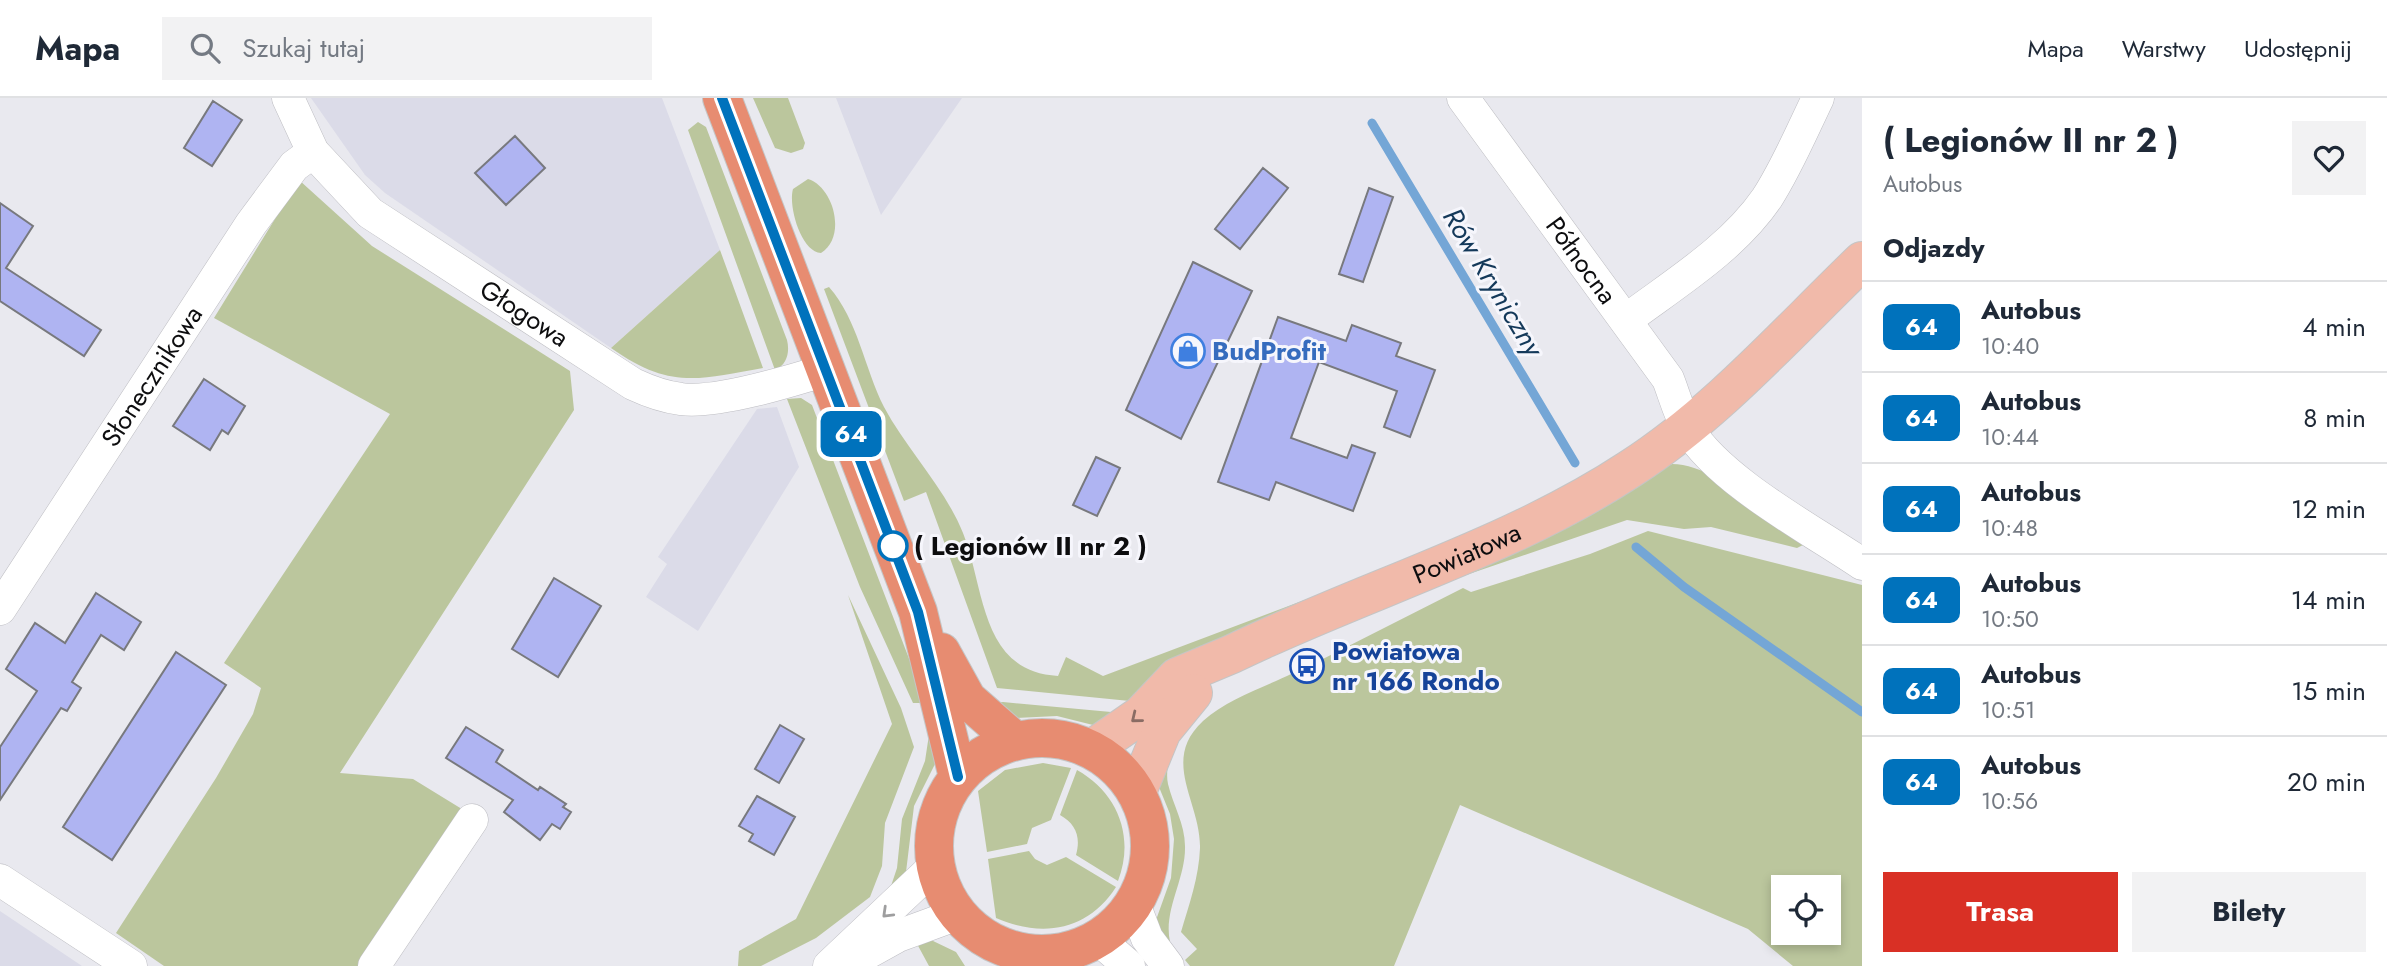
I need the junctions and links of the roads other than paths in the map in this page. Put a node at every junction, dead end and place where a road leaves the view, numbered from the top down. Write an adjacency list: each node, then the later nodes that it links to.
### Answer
1 (288, 98): 5 (street, Głogowa)
2 (722, 98): 8 (highway)
3 (1463, 98): 7 (street, Północna)
4 (1818, 98): 7 (street)
5 (313, 152): 8 (street, Głogowa); 11 (street, Słonecznikowa)
6 (1862, 261): 9 (main road, Powiatowa)
7 (1626, 320): 9 (street, Północna)
8 (826, 370): 12 (highway)
9 (1688, 428): 10 (street); 13 (main road, Powiatowa)
10 (1862, 564)
11 (0, 609)
12 (918, 612): 14 (highway); 16 (highway)
13 (1232, 654): 15 (main road, Powiatowa, one-way to 15); 17 (main road, Powiatowa)
14 (1015, 741): 15 (highway); 16 (highway)
15 (1092, 749): 17 (highway)
16 (958, 777): 19 (highway)
17 (1137, 792): 21 (highway)
18 (472, 820): 27 (street)
19 (936, 865): 22 (highway); 28 (street, one-way to 28)
20 (0, 880): 26 (street)
21 (1134, 904): 23 (highway); 31 (street)
22 (958, 914): 24 (highway); 29 (street)
23 (1098, 939): 25 (highway); 30 (street)
24 (987, 953): 25 (highway)
25 (1026, 960)
26 (131, 966)
27 (374, 966)
28 (829, 966)
29 (842, 966)
30 (1129, 966)
31 (1168, 966)

